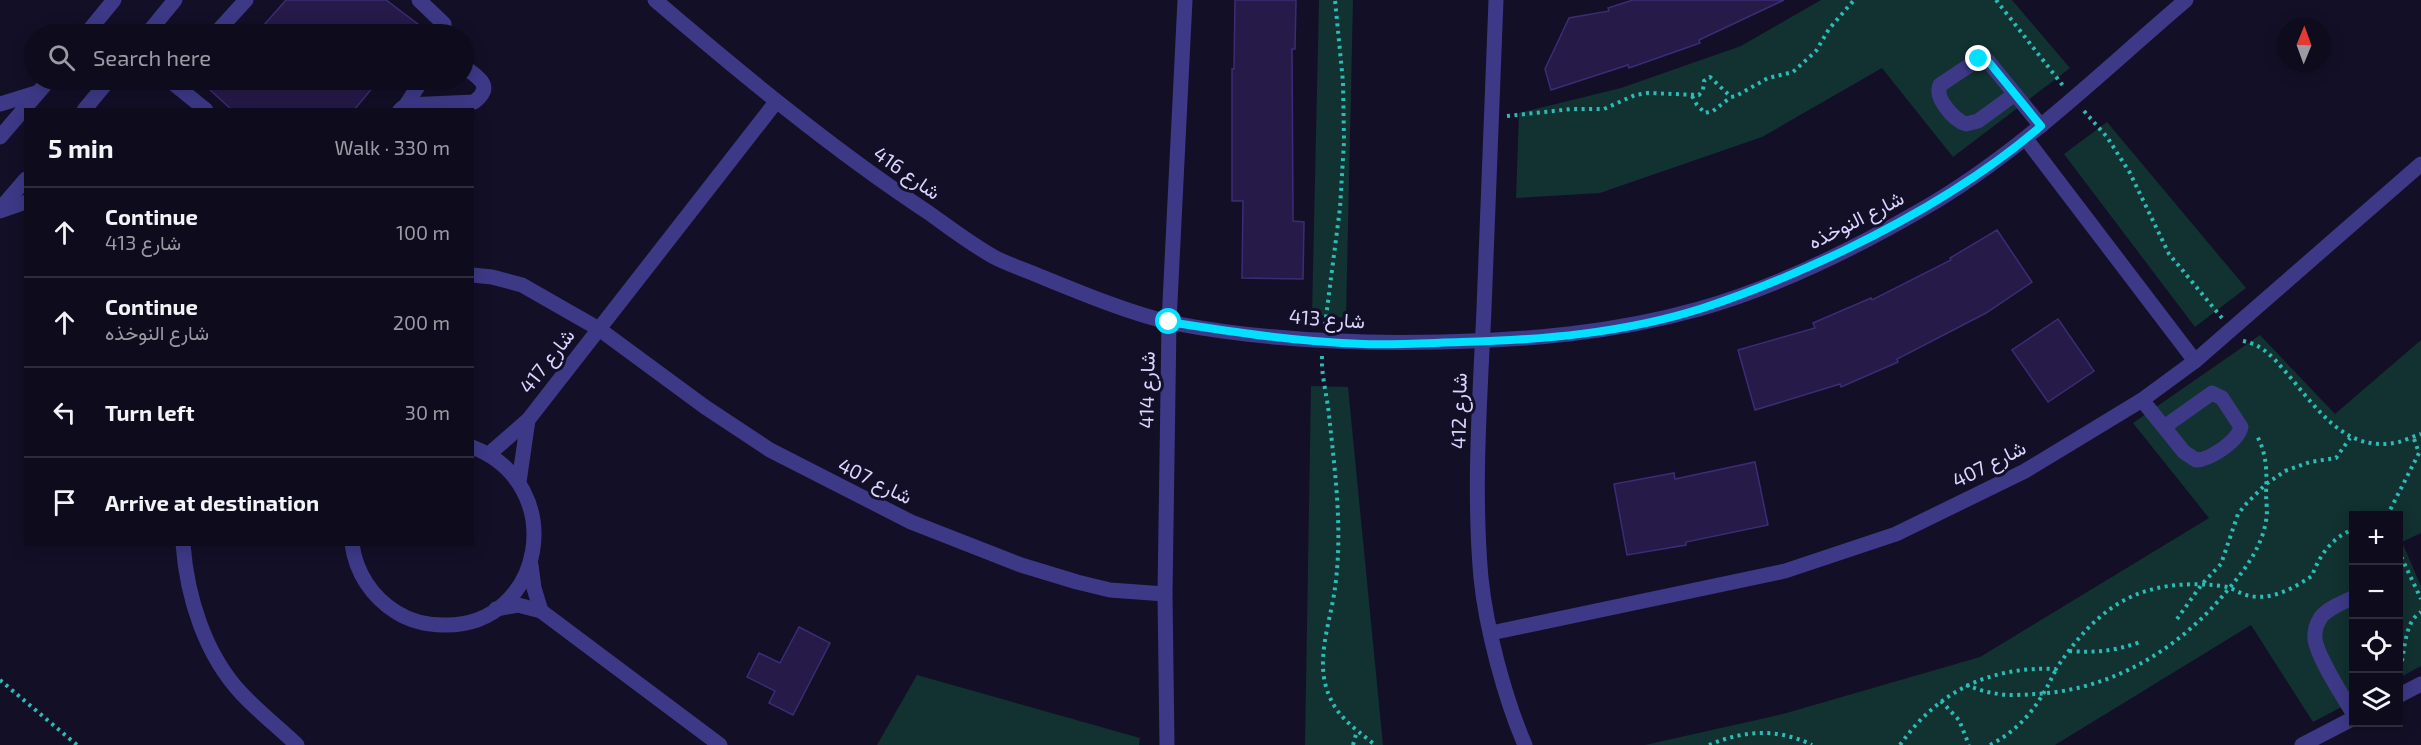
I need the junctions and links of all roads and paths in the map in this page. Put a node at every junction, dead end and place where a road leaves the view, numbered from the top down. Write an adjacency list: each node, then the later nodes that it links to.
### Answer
1 (114, 0): 12 (street)
2 (176, 0): 13 (street)
3 (246, 0): 14 (street)
4 (419, 0): 15 (street)
5 (655, 0): 26 (street, شارع 416)
6 (1185, 0): 42 (street, شارع 414)
7 (1335, 0): 45 (path)
8 (1496, 0): 33 (street, شارع 412)
9 (1854, 0): 24 (path)
10 (1996, 0): 25 (path)
11 (2186, 0): 25 (street, شارع النوخذه)
12 (94, 24)
13 (156, 24)
14 (224, 24)
15 (444, 24)
16 (474, 74): 28 (street)
17 (34, 90): 27 (street)
18 (41, 90): 29 (street)
19 (101, 90): 30 (street)
20 (183, 90): 31 (street)
21 (415, 90): 28 (street)
22 (2015, 94): 22 (street); 34 (street)
23 (1692, 96): 24 (path); 24 (path); 33 (path)
24 (1731, 97)
25 (2073, 98): 34 (street, شارع النوخذه); 44 (path)
26 (776, 102): 42 (street, شارع 416); 43 (street)
27 (0, 104)
28 (403, 107)
29 (25, 108)
30 (86, 108)
31 (204, 108)
32 (24, 109): 35 (street)
33 (1492, 118): 46 (street, شارع 412)
34 (2041, 126): 36 (street, شارع النوخذه)
35 (0, 137)
36 (2026, 139): 46 (street, شارع النوخذه); 47 (street)
37 (2421, 164): 44 (street, شارع 407)
38 (24, 181): 40 (street)
39 (24, 203): 40 (street)
40 (0, 210)
41 (474, 275): 43 (street, شارع 407)
42 (1169, 322): 45 (street, شارع 413); 68 (street, شارع 414)
43 (599, 329): 50 (street, شارع 417); 68 (street, شارع 407)
44 (2231, 330): 47 (street, شارع 407); 55 (path)
45 (1323, 341): 46 (street, شارع 413)
46 (1482, 342): 75 (street, شارع 412)
47 (2195, 361): 49 (street, شارع 407)
48 (1321, 364): 88 (path)
49 (2142, 400): 51 (street); 75 (street, شارع 407)
50 (528, 420): 57 (street, شارع 417); 58 (street, شارع 417)
51 (2164, 428): 51 (street)
52 (2254, 432): 59 (path)
53 (2421, 434): 54 (path)
54 (2413, 436): 55 (path); 60 (path)
55 (2350, 438): 59 (path)
56 (474, 448): 57 (street)
57 (489, 454): 58 (street)
58 (519, 483): 64 (street)
59 (2266, 483): 66 (path); 67 (path)
60 (2390, 511)
61 (2349, 530): 67 (path)
62 (183, 546): 91 (street)
63 (352, 546): 71 (street)
64 (531, 561): 71 (street); 72 (street)
65 (2403, 561): 69 (path)
66 (2202, 584): 67 (path); 74 (path); 77 (path)
67 (2230, 587): 84 (path)
68 (1165, 594): 92 (street, شارع 414)
69 (2421, 599)
70 (2349, 600): 86 (street)
71 (496, 609): 72 (street)
72 (541, 611): 89 (street)
73 (2421, 612): 78 (path)
74 (2177, 619)
75 (1491, 633): 95 (street, شارع 412)
76 (2140, 642): 77 (path)
77 (2068, 651): 79 (path)
78 (2403, 656)
79 (2056, 669): 82 (path); 84 (path)
80 (0, 680): 90 (path)
81 (2421, 684): 83 (street)
82 (1966, 685): 84 (path); 85 (path)
83 (2403, 693)
84 (2044, 694): 100 (path)
85 (1941, 701): 98 (path); 99 (path)
86 (2349, 708)
87 (2349, 720): 101 (street)
88 (1357, 731): 93 (path); 94 (path)
89 (723, 744)
90 (77, 745)
91 (297, 745)
92 (1167, 745)
93 (1353, 745)
94 (1375, 745)
95 (1525, 745)
96 (1709, 745): 97 (path)
97 (1812, 745)
98 (1900, 745)
99 (1969, 745)
100 (1990, 745)
101 (2302, 745)

